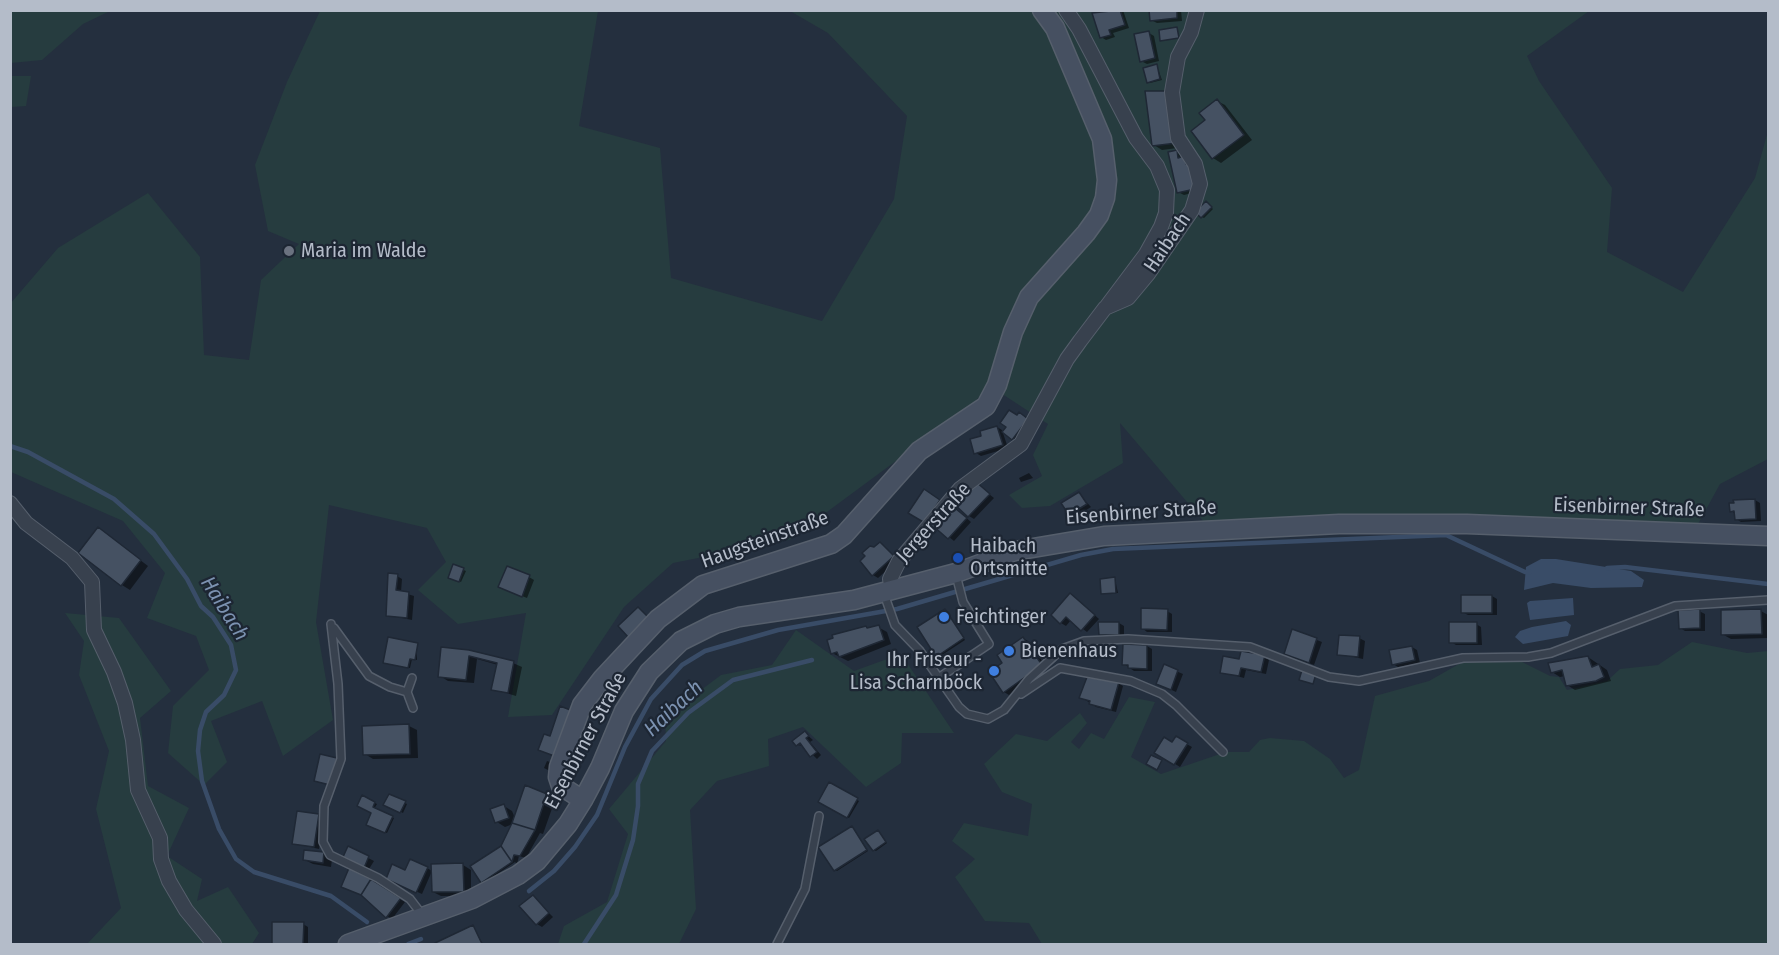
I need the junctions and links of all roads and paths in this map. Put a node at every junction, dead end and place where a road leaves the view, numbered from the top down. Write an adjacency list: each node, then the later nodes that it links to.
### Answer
1 (1042, 10): 17 (main road, Haugsteinstraße)
2 (1066, 10): 4 (street)
3 (1197, 10): 4 (street, Haibach)
4 (1105, 308): 5 (street, Haibach)
5 (1022, 444): 9 (street, Jergerstraße)
6 (10, 503): 20 (street)
7 (1768, 536): 8 (main road, Eisenbirner Straße)
8 (958, 580): 9 (main road, Eisenbirner Straße); 12 (lane)
9 (887, 595): 12 (lane); 17 (main road, Eisenbirner Straße)
10 (1768, 600): 14 (lane)
11 (412, 678): 13 (lane)
12 (937, 679): 14 (lane)
13 (407, 692): 15 (lane); 19 (lane)
14 (1016, 698): 16 (lane)
15 (413, 708)
16 (1223, 752)
17 (583, 800): 19 (main road, Eisenbirner Straße)
18 (819, 816): 22 (lane)
19 (424, 918): 21 (main road, Eisenbirner Straße)
20 (214, 945)
21 (348, 945)
22 (777, 945)

